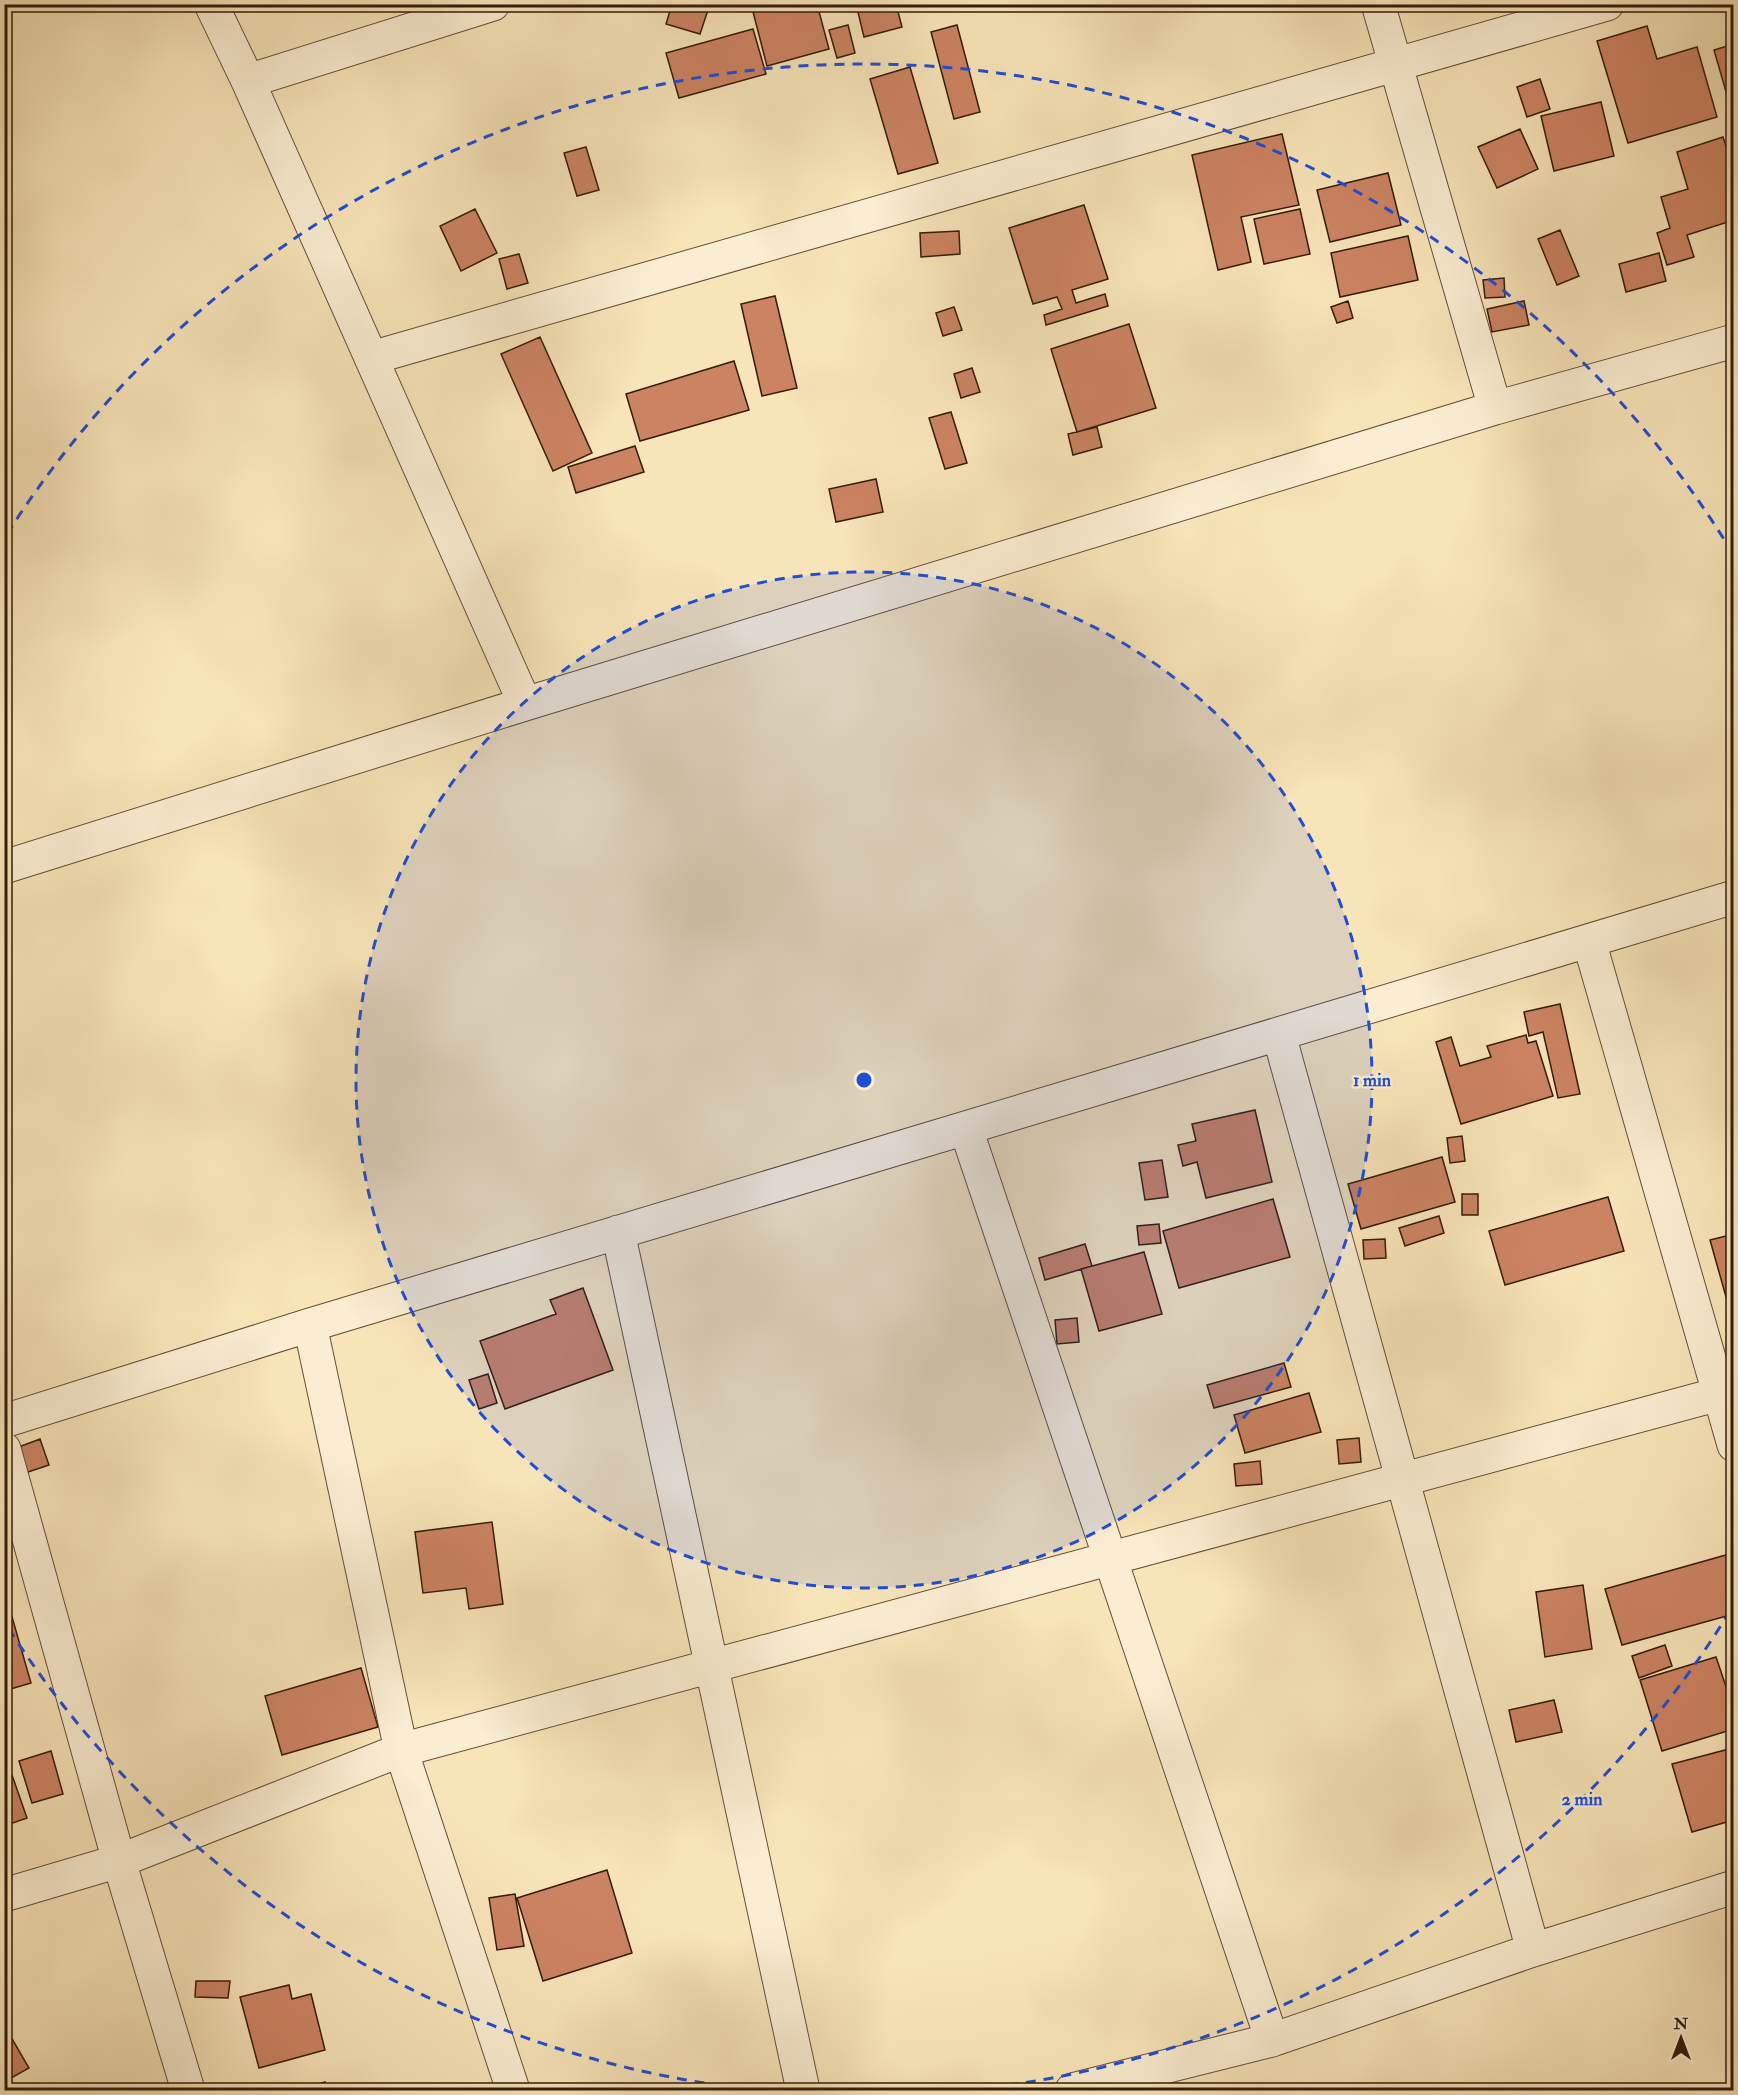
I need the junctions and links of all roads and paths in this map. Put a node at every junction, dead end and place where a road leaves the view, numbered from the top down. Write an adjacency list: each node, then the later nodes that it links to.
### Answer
1 (211, 4): 6 (street)
2 (493, 4): 6 (street)
3 (1378, 4): 5 (street)
4 (1607, 4): 5 (street)
5 (1397, 65): 8 (street); 9 (street)
6 (248, 81): 8 (street)
7 (1734, 341): 9 (street)
8 (372, 358): 10 (street)
9 (1495, 408): 10 (street)
10 (525, 704): 11 (street)
11 (4, 867)
12 (1734, 897): 13 (street)
13 (1589, 941): 14 (street); 18 (street)
14 (1279, 1035): 15 (street); 22 (street)
15 (966, 1129): 16 (street); 23 (street)
16 (618, 1232): 17 (street); 24 (street)
17 (310, 1325): 19 (street); 25 (street)
18 (1726, 1392): 20 (street); 22 (street)
19 (4, 1421)
20 (1734, 1445)
21 (4, 1449): 26 (street)
22 (1403, 1479): 23 (street); 29 (street)
23 (1108, 1559): 24 (street); 30 (street)
24 (712, 1666): 25 (street); 33 (street)
25 (401, 1750): 26 (street); 32 (street)
26 (119, 1861): 28 (street); 31 (street)
27 (1734, 1887): 29 (street)
28 (4, 1895)
29 (1533, 1950): 30 (street)
30 (1272, 2040): 34 (street)
31 (188, 2091)
32 (513, 2091)
33 (803, 2091)
34 (1072, 2091)

